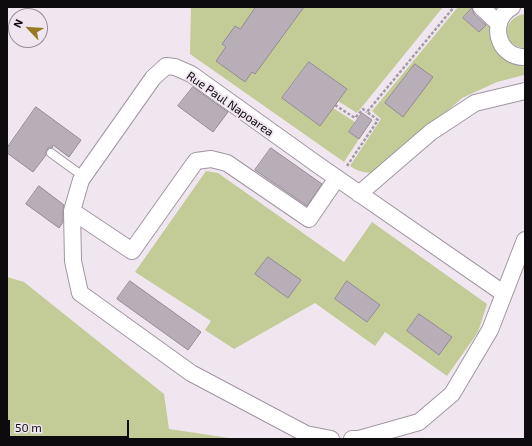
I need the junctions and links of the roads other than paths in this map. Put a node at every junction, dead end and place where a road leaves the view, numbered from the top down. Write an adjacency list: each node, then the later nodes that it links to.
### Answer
1 (481, 7): 3 (street)
2 (512, 7): 3 (street)
3 (498, 23): 4 (street)
4 (525, 57)
5 (525, 91): 9 (street)
6 (51, 152): 7 (lane)
7 (84, 177): 8 (street, Rue Paul Napoarea); 10 (street, Rue Paul Napoarea)
8 (337, 178): 9 (street, Rue Paul Napoarea); 10 (street)
9 (359, 194): 12 (street, Rue Paul Napoarea)
10 (72, 211): 13 (street, Rue Paul Napoarea)
11 (525, 240): 12 (street)
12 (503, 294): 14 (street)
13 (332, 439)
14 (352, 439)

